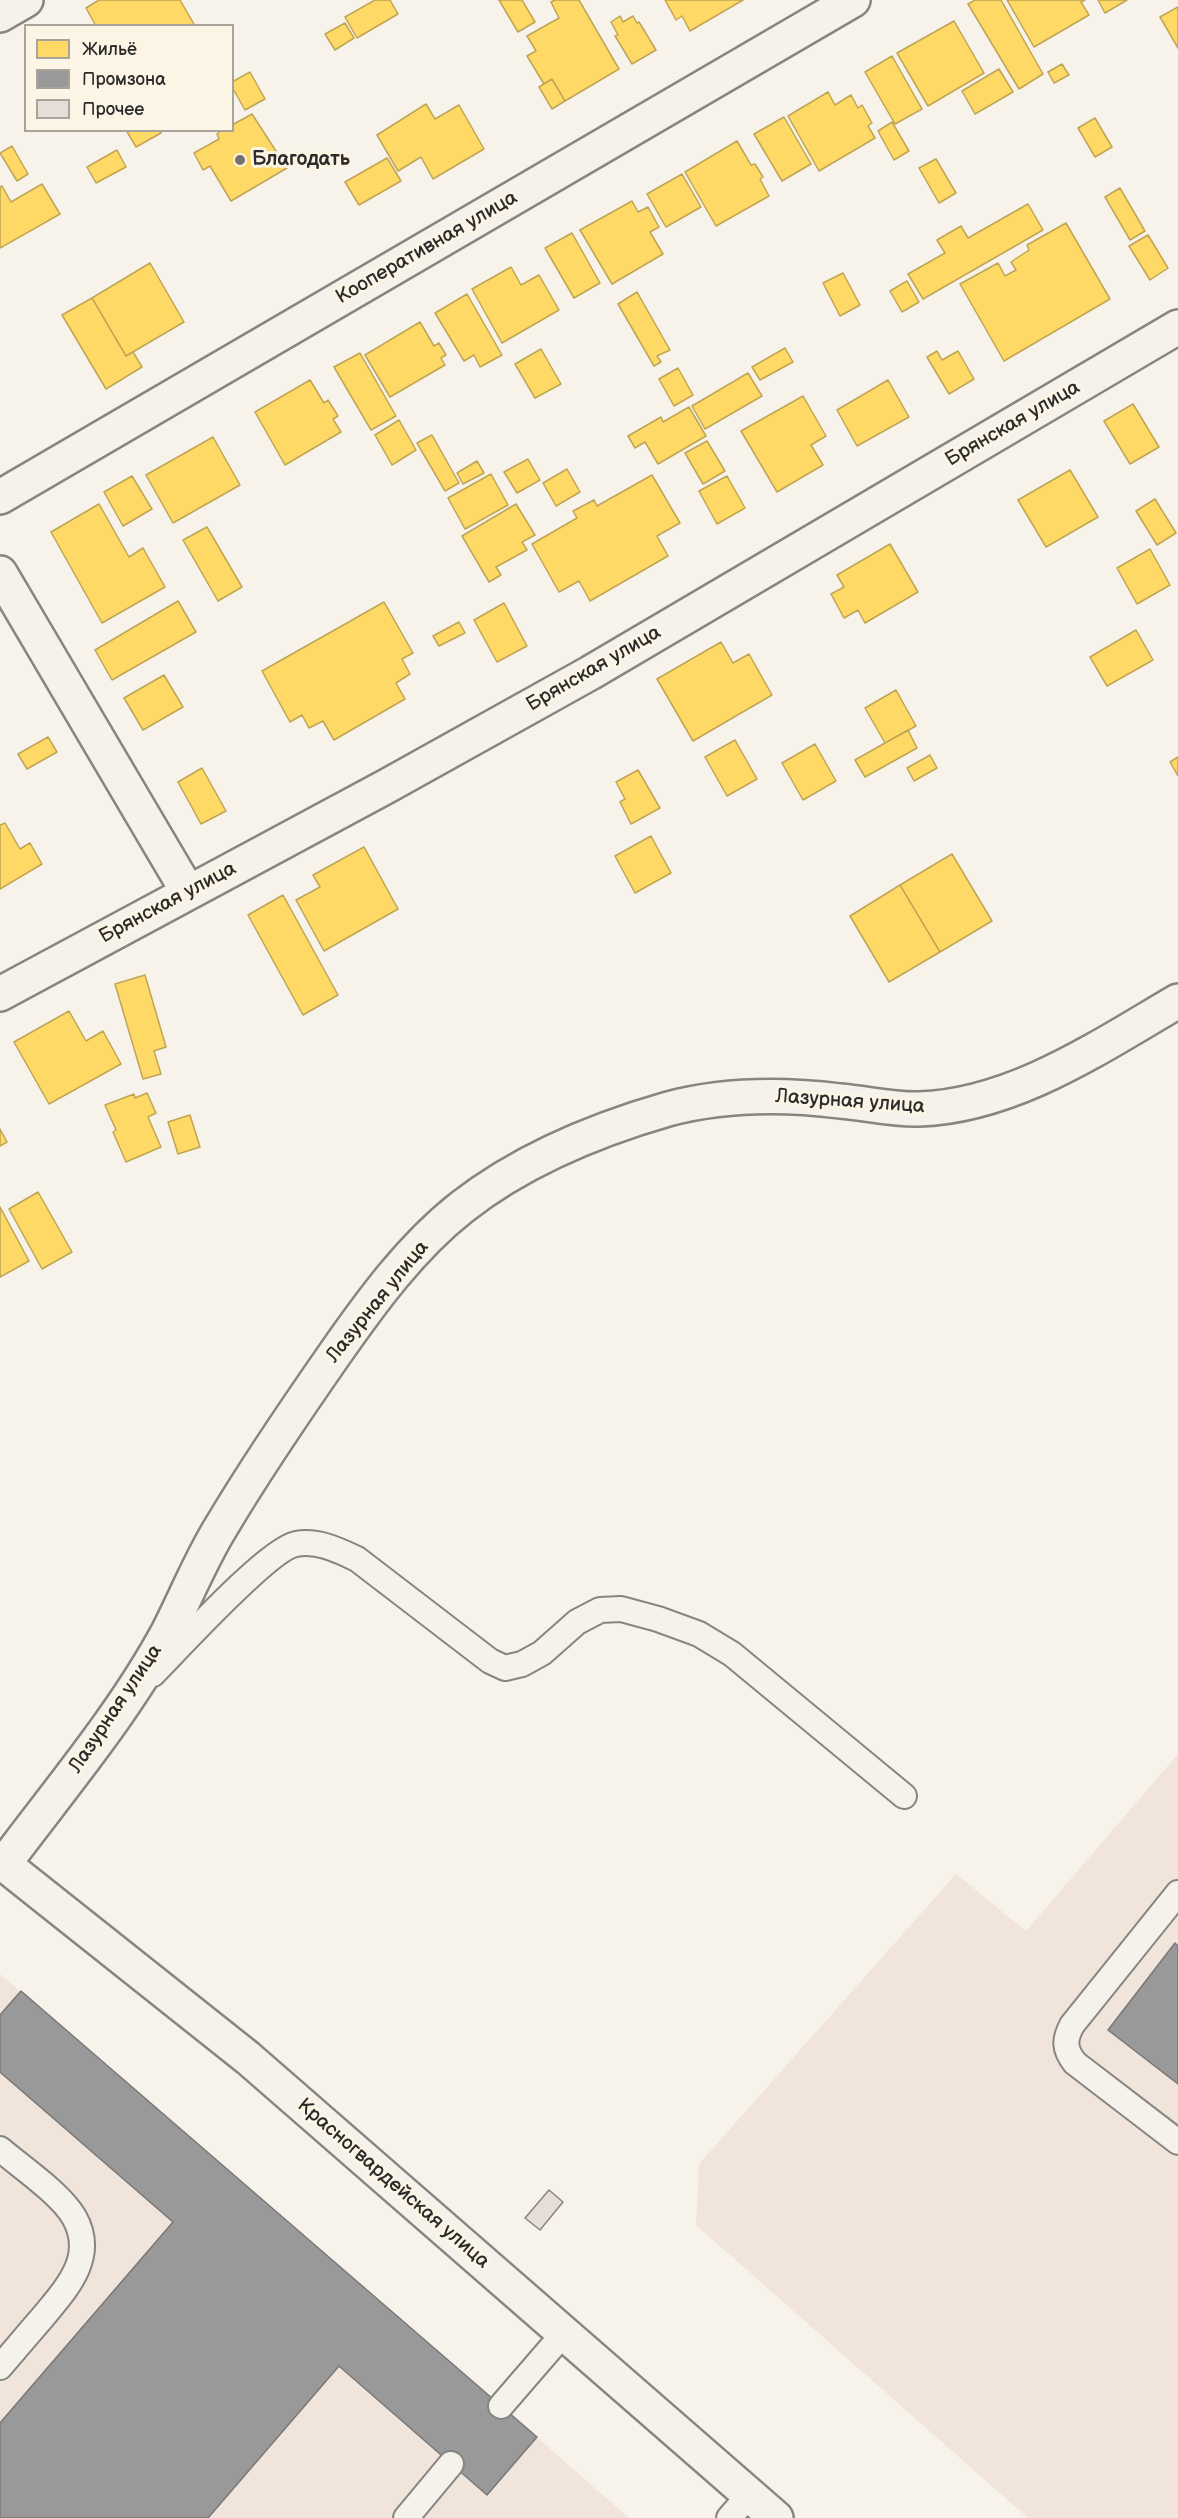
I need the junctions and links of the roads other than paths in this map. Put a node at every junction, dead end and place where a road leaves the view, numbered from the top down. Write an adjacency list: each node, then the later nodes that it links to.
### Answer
1 (26, 0): 3 (street)
2 (853, 0): 5 (street, Кооперативная улица)
3 (0, 15)
4 (1178, 327): 7 (street, Брянская улица)
5 (0, 497)
6 (0, 573): 7 (street)
7 (188, 892): 8 (street, Брянская улица)
8 (0, 994)
9 (1178, 1001): 10 (street, Лазурная улица)
10 (122, 1705): 11 (lane); 12 (street, Лазурная улица)
11 (904, 1796)
12 (2, 1863): 16 (street, Красногвардейская улица)
13 (1178, 1893): 14 (lane)
14 (1178, 2142)
15 (0, 2149): 17 (lane)
16 (564, 2333): 18 (lane); 20 (street, Красногвардейская улица)
17 (0, 2367)
18 (501, 2406)
19 (451, 2464): 21 (lane)
20 (739, 2506): 22 (street, Красногвардейская улица)
21 (406, 2518)
22 (776, 2518)

